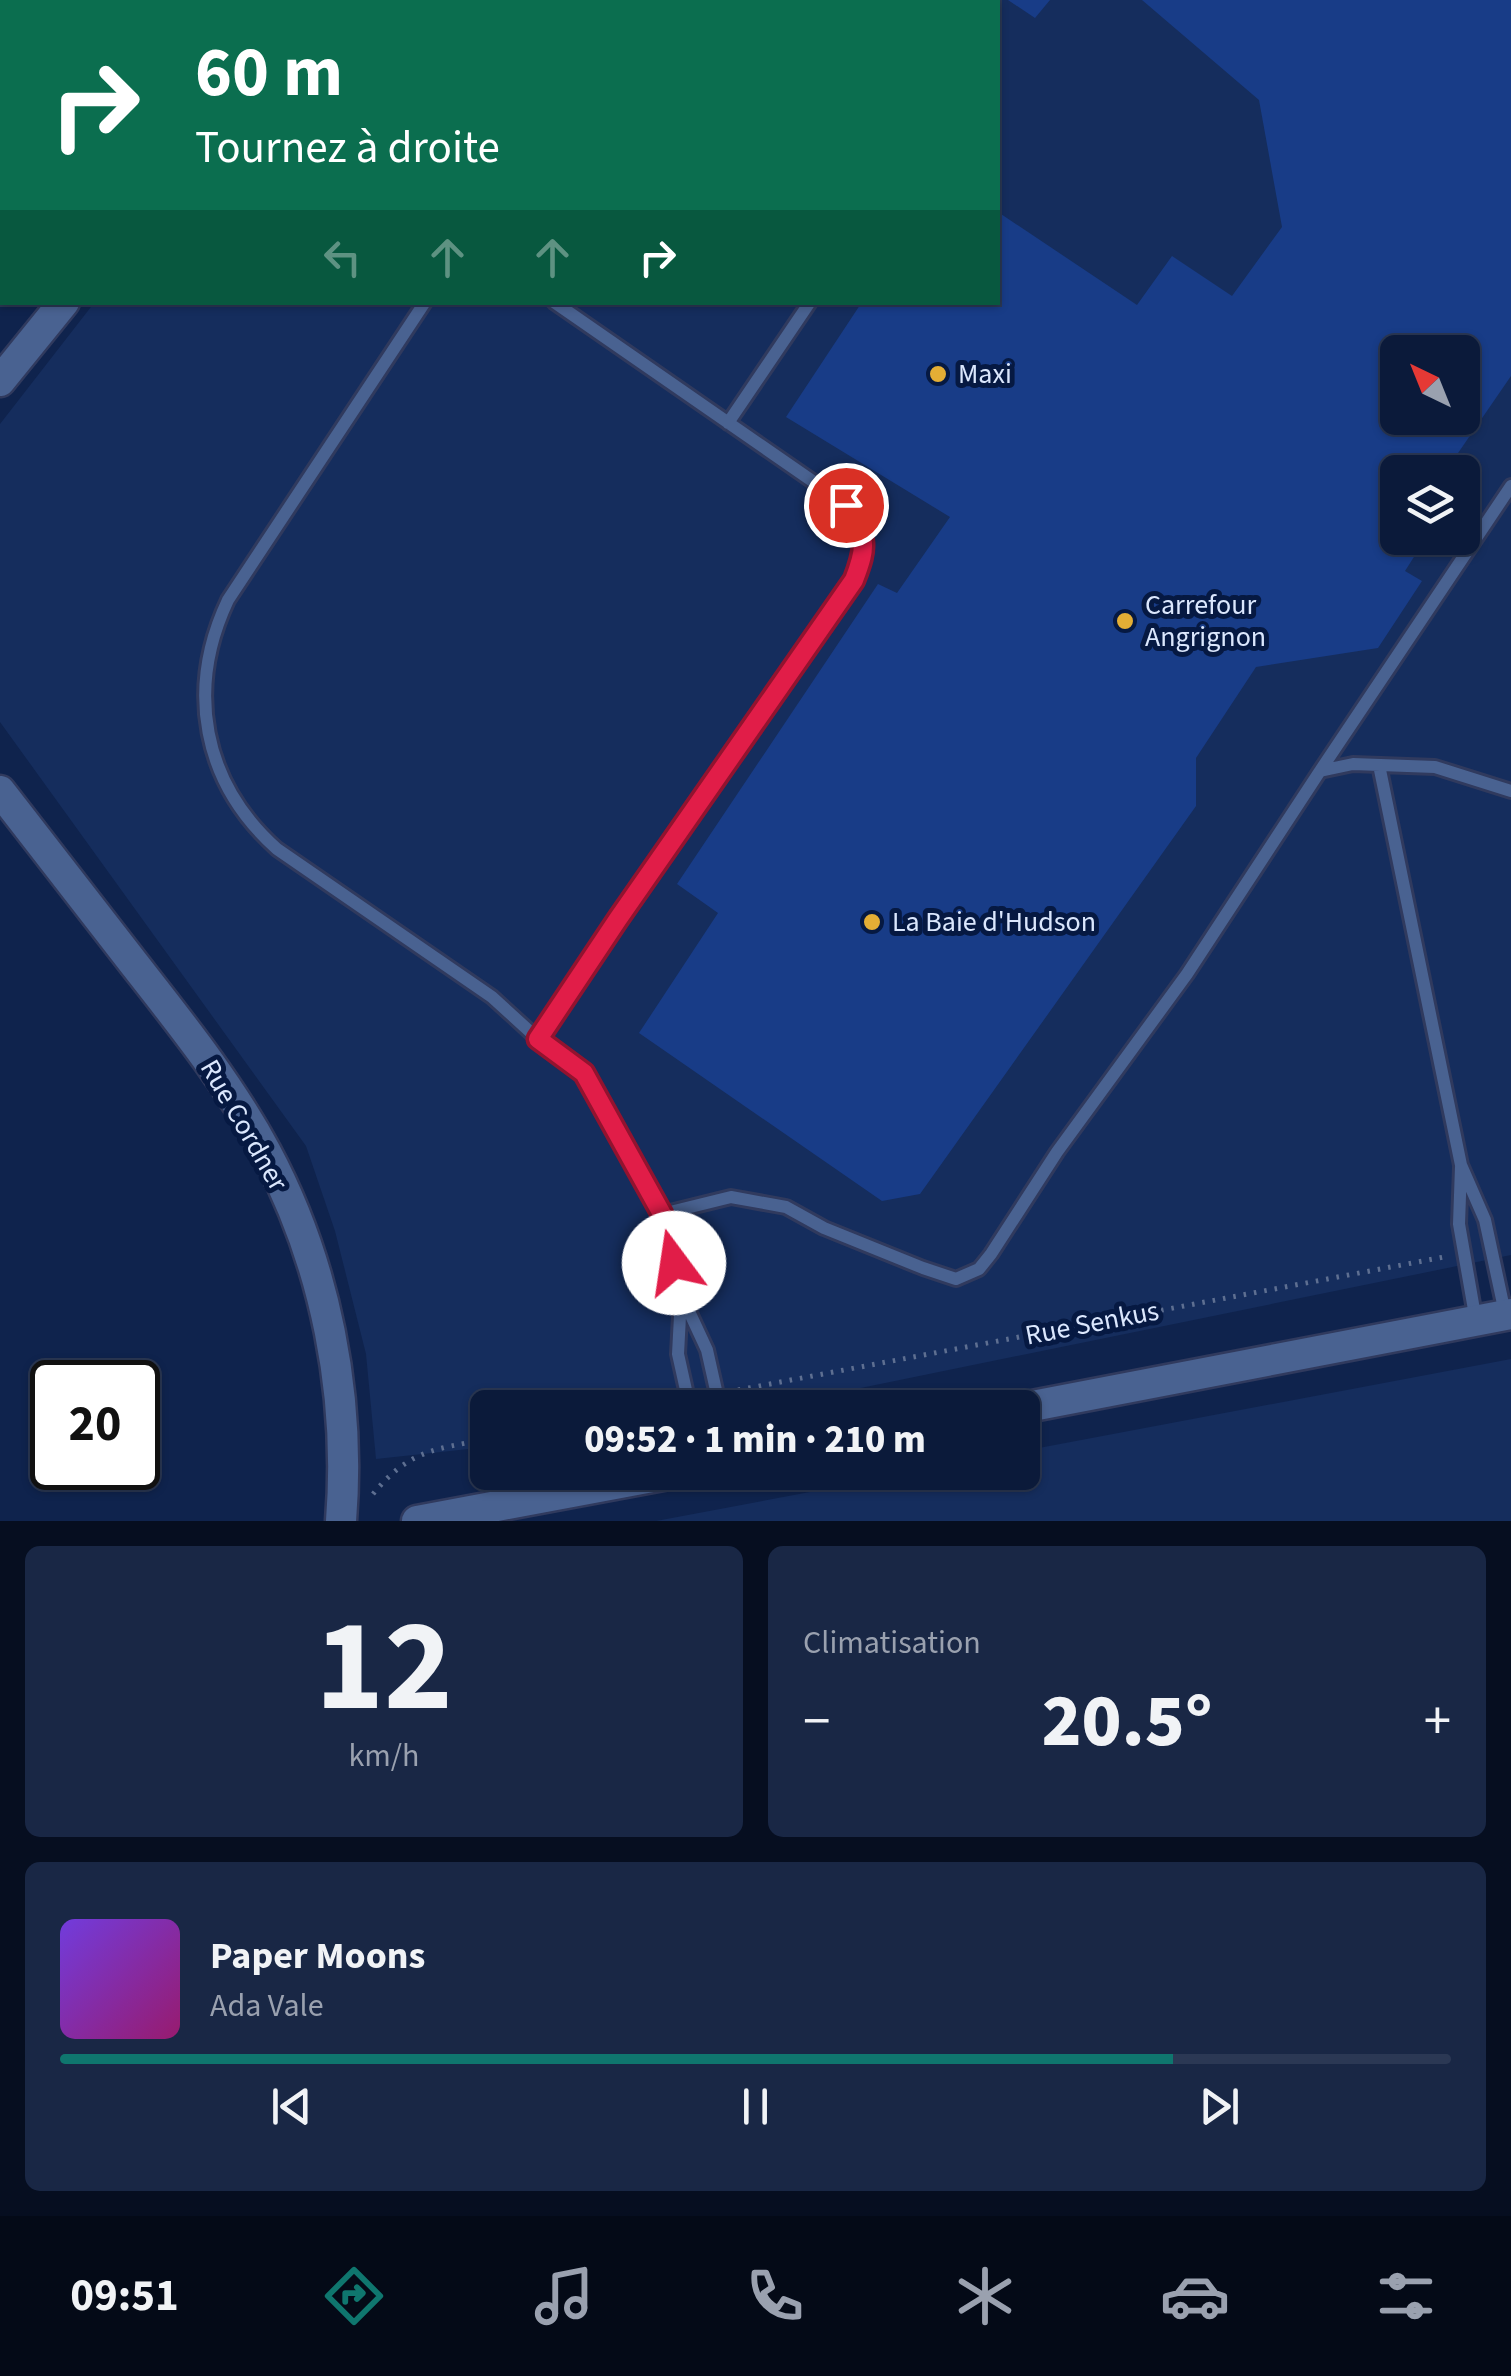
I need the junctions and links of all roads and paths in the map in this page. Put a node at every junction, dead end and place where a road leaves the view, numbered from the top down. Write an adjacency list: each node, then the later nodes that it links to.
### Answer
1 (62, 305): 5 (street)
2 (423, 305): 12 (lane)
3 (558, 305): 6 (lane)
4 (808, 305): 6 (lane)
5 (0, 381)
6 (728, 424): 12 (lane)
7 (1511, 486): 9 (lane)
8 (1380, 764): 9 (lane); 11 (lane); 13 (lane)
9 (1320, 771): 14 (lane)
10 (0, 790): 25 (street, Rue Cordner)
11 (1511, 792)
12 (538, 1039): 14 (lane)
13 (1462, 1165): 17 (lane); 17 (lane)
14 (662, 1214): 16 (lane)
15 (1450, 1256): 20 (path, Rue Senkus)
16 (681, 1294): 18 (lane); 19 (lane)
17 (1498, 1317): 21 (street)
18 (686, 1390)
19 (716, 1390)
20 (733, 1390)
21 (1040, 1405)
22 (470, 1443): 23 (path)
23 (386, 1478)
24 (583, 1490): 26 (street)
25 (341, 1521)
26 (417, 1521)

